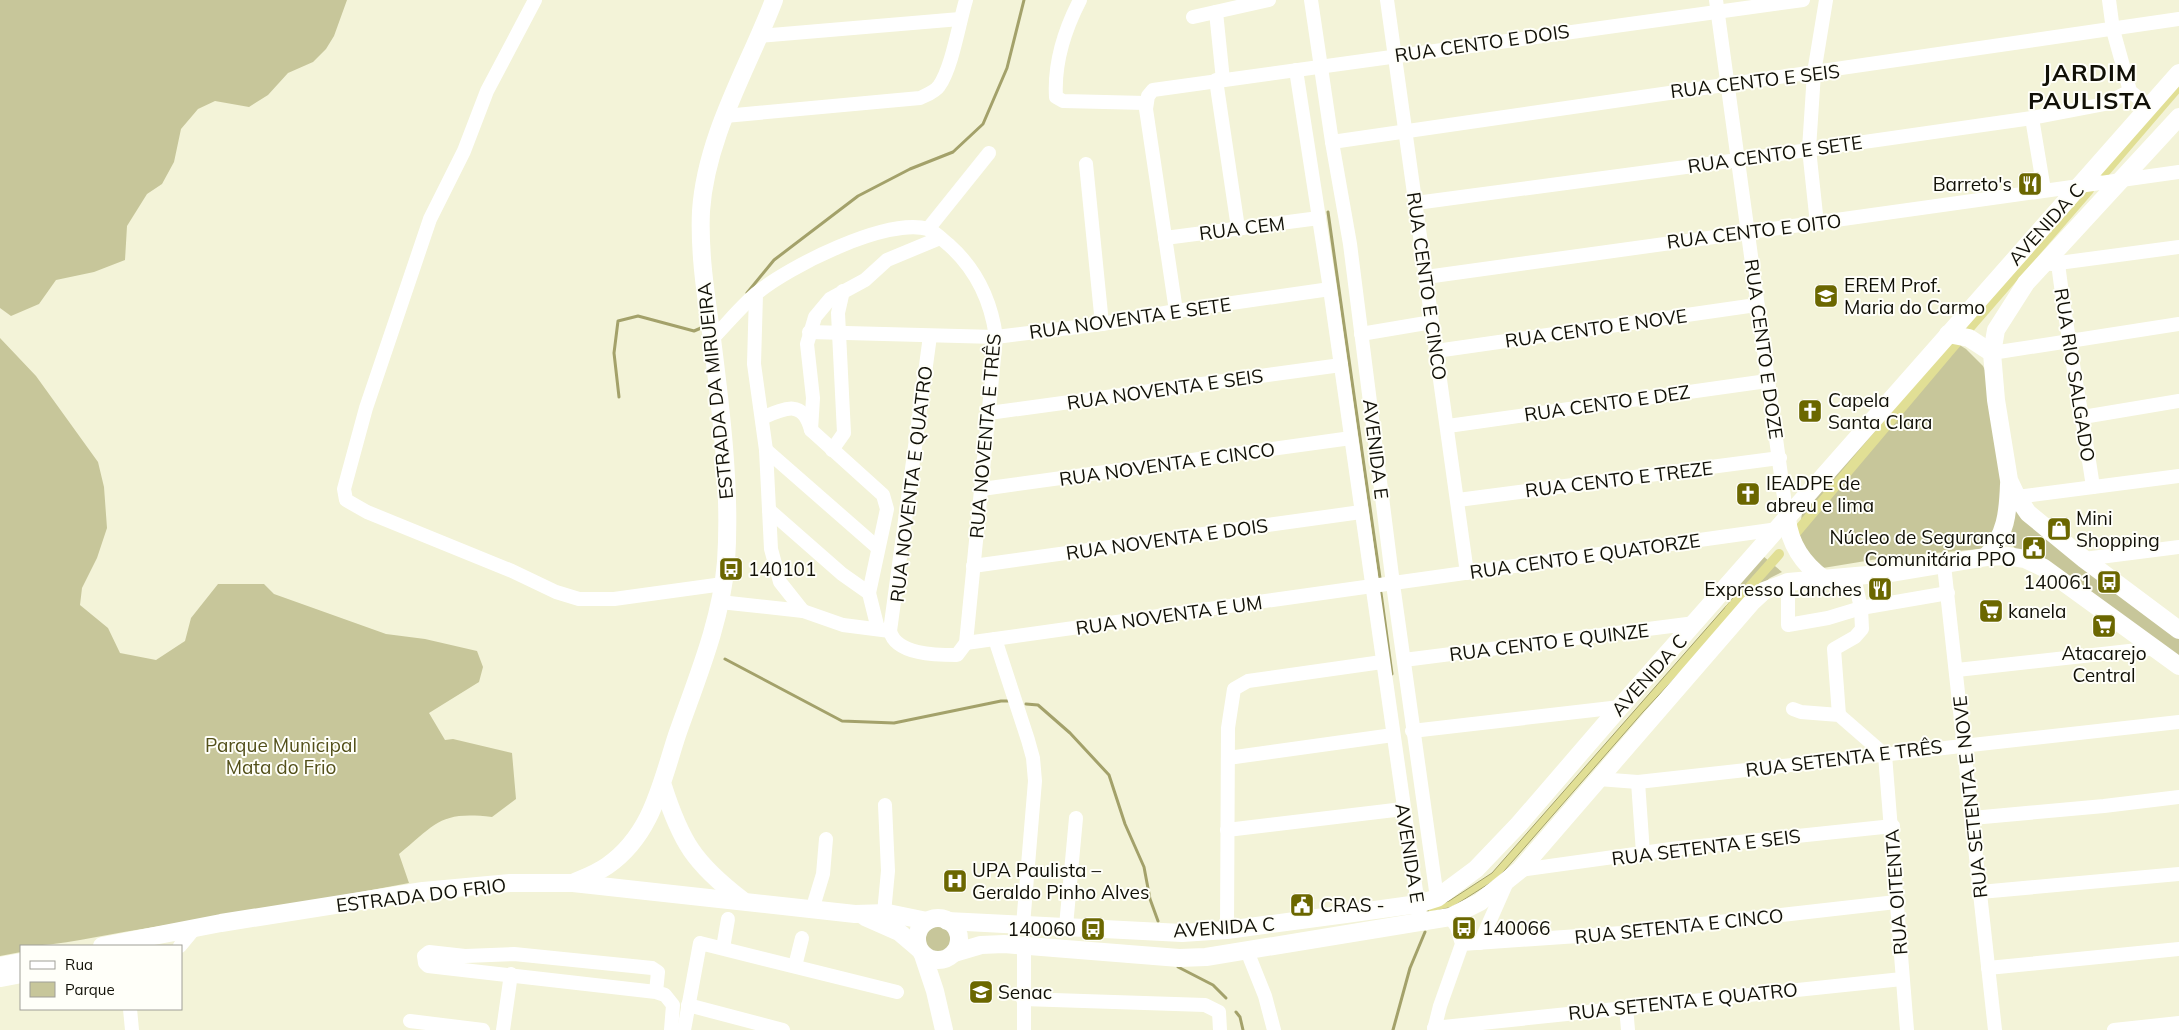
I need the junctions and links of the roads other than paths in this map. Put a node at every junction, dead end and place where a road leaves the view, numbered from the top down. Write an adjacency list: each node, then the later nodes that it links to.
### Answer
1 (535, 0): 101 (street)
2 (774, 0): 17 (main road, ESTRADA DA MIRUEIRA)
3 (966, 0): 14 (street)
4 (1080, 0): 26 (street)
5 (1269, 0): 12 (street)
6 (1311, 0): 19 (street, AVENIDA E)
7 (1387, 0): 18 (street, RUA CENTO E CINCO)
8 (1802, 0): 11 (street, RUA CENTO E DOIS)
9 (1826, 0): 22 (street)
10 (2109, 0): 16 (street)
11 (1717, 5): 18 (street, RUA CENTO E DOIS); 24 (street, RUA CENTO E DOZE)
12 (1216, 12): 13 (street); 23 (street)
13 (1193, 17)
14 (960, 18): 17 (street); 28 (street)
15 (2179, 19): 16 (street, RUA CENTO E SEIS)
16 (2113, 30): 22 (street, RUA CENTO E SEIS); 25 (street)
17 (760, 36): 28 (main road, ESTRADA DA MIRUEIRA)
18 (1394, 56): 19 (street, RUA CENTO E DOIS); 31 (street, RUA CENTO E CINCO)
19 (1320, 65): 20 (street, RUA CENTO E DOIS); 32 (street, AVENIDA E)
20 (1296, 70): 23 (street, RUA CENTO E DOIS); 42 (street, AVENIDA E)
21 (2179, 73): 27 (main road, AVENIDA C)
22 (1814, 74): 24 (street, RUA CENTO E SEIS); 33 (street)
23 (1220, 80): 26 (street, RUA CENTO E DOIS); 44 (street)
24 (1727, 83): 31 (street, RUA CENTO E SEIS); 35 (street, RUA CENTO E DOZE)
25 (2130, 91): 27 (street); 29 (street, RUA CENTO E SETE)
26 (1146, 103): 48 (street)
27 (2149, 107): 39 (main road, AVENIDA C)
28 (725, 116): 66 (main road, ESTRADA DA MIRUEIRA)
29 (2032, 118): 33 (street, RUA CENTO E SETE); 40 (street)
30 (2179, 118): 38 (main road)
31 (1405, 130): 32 (street, RUA CENTO E SEIS); 41 (street, RUA CENTO E CINCO)
32 (1332, 142): 62 (street, AVENIDA E)
33 (1809, 149): 35 (street, RUA CENTO E SETE); 43 (street)
34 (989, 153): 45 (street)
35 (1738, 160): 41 (street, RUA CENTO E SETE); 46 (street, RUA CENTO E DOZE)
36 (1086, 164): 58 (street)
37 (2179, 172): 38 (street, RUA CENTO E OITO)
38 (2120, 180): 39 (street, RUA CENTO E OITO); 50 (main road)
39 (2082, 186): 40 (street, RUA CENTO E OITO); 64 (main road, AVENIDA C)
40 (2044, 190): 43 (street, RUA CENTO E OITO)
41 (1416, 203): 51 (street, RUA CENTO E CINCO)
42 (1319, 218): 44 (street, RUA CEM); 52 (street, AVENIDA E)
43 (1817, 224): 46 (street, RUA CENTO E OITO)
44 (1238, 228): 48 (street, RUA CEM)
45 (928, 229): 47 (street, RUA NOVENTA E TRÊS); 54 (street)
46 (1748, 231): 51 (street, RUA CENTO E OITO); 55 (street, RUA CENTO E DOZE)
47 (940, 238): 53 (street); 65 (street, RUA NOVENTA E TRÊS)
48 (1165, 238): 56 (street)
49 (2179, 247): 50 (street)
50 (2051, 264): 67 (street, RUA RIO SALGADO); 69 (main road)
51 (1426, 277): 57 (street, RUA CENTO E CINCO)
52 (1330, 289): 56 (street, RUA NOVENTA E SETE); 70 (street, AVENIDA E)
53 (843, 291): 60 (street); 61 (street)
54 (756, 294): 66 (street); 75 (street)
55 (1756, 305): 68 (street, RUA CENTO E NOVE); 71 (street, RUA CENTO E DOZE)
56 (1176, 310): 58 (street, RUA NOVENTA E SETE)
57 (1432, 322): 62 (street); 68 (street, RUA CENTO E CINCO)
58 (1102, 324): 65 (street, RUA NOVENTA E SETE)
59 (2179, 324): 67 (street)
60 (809, 332): 61 (street, RUA NOVENTA E SETE); 77 (street)
61 (839, 334): 63 (street, RUA NOVENTA E SETE); 80 (street)
62 (1361, 334): 102 (street, AVENIDA E)
63 (930, 336): 65 (street, RUA NOVENTA E SETE); 111 (street, RUA NOVENTA E QUATRO)
64 (1958, 336): 69 (main road); 90 (main road, AVENIDA C)
65 (996, 337): 73 (street, RUA NOVENTA E TRÊS)
66 (712, 339): 101 (main road, ESTRADA DA MIRUEIRA)
67 (2068, 340): 69 (street); 74 (street, RUA RIO SALGADO)
68 (1436, 351): 76 (street, RUA CENTO E CINCO)
69 (1992, 353): 83 (main road)
70 (1341, 365): 73 (street, RUA NOVENTA E SEIS); 78 (street, AVENIDA E)
71 (1767, 381): 76 (street, RUA CENTO E DEZ); 81 (street, RUA CENTO E DOZE)
72 (2179, 401): 74 (street)
73 (989, 413): 85 (street, RUA NOVENTA E TRÊS)
74 (2083, 417): 84 (street, RUA RIO SALGADO)
75 (762, 418): 77 (street); 79 (street)
76 (1448, 426): 87 (street, RUA CENTO E CINCO)
77 (811, 430): 80 (street)
78 (1351, 438): 85 (street, RUA NOVENTA E CINCO); 89 (street, AVENIDA E)
79 (766, 450): 88 (street); 92 (street)
80 (832, 450): 92 (street)
81 (1780, 458): 87 (street, RUA CENTO E TREZE); 90 (street, RUA CENTO E DOZE)
82 (2179, 476): 84 (street)
83 (2009, 480): 86 (main road); 93 (main road)
84 (2093, 487): 86 (street)
85 (982, 489): 96 (street, RUA NOVENTA E TRÊS)
86 (2017, 498): 94 (main road)
87 (1458, 500): 97 (street, RUA CENTO E CINCO)
88 (769, 510): 104 (street); 108 (street)
89 (1362, 512): 96 (street, RUA NOVENTA E DOIS); 103 (street, AVENIDA E)
90 (1788, 533): 97 (street, RUA CENTO E QUATORZE); 99 (main road); 109 (main road, AVENIDA C)
91 (2179, 547): 94 (street)
92 (878, 548): 104 (street)
93 (1986, 557): 95 (main road, AVENIDA C); 114 (main road, AVENIDA C)
94 (2084, 559): 110 (main road)
95 (1944, 565): 98 (main road, AVENIDA C); 105 (street, RUA SETENTA E NOVE)
96 (973, 566): 113 (street, RUA NOVENTA E TRÊS)
97 (1467, 573): 102 (street, RUA CENTO E QUATORZE)
98 (1854, 577): 99 (main road, AVENIDA C); 107 (street)
99 (1824, 579): 100 (main road, AVENIDA C)
100 (1793, 581): 107 (street); 128 (main road, AVENIDA C)
101 (724, 584): 106 (main road, ESTRADA DA MIRUEIRA)
102 (1393, 584): 103 (street, RUA CENTO E QUATORZE); 115 (street, AVENIDA E)
103 (1372, 587): 112 (street, RUA NOVENTA E UM); 116 (street, AVENIDA E)
104 (869, 593): 111 (street)
105 (1948, 593): 107 (street); 118 (street, RUA SETENTA E NOVE)
106 (720, 602): 108 (street); 130 (main road, ESTRADA DA MIRUEIRA)
107 (1861, 608): 121 (street)
108 (803, 611): 111 (street)
109 (1695, 623): 115 (street, RUA CENTO E QUINZE); 119 (main road, AVENIDA C)
110 (2176, 625)
111 (884, 630): 113 (street)
112 (996, 639): 113 (street, RUA NOVENTA E UM); 158 (street)
113 (966, 643)
114 (2156, 648): 117 (main road, AVENIDA C); 118 (street)
115 (1404, 660): 123 (street, AVENIDA E)
116 (1382, 662): 124 (street, AVENIDA E); 127 (street)
117 (2179, 666)
118 (1957, 670): 125 (street, RUA SETENTA E NOVE)
119 (1620, 706): 123 (street); 145 (main road, AVENIDA C)
120 (1793, 709): 121 (street)
121 (1839, 715): 126 (street)
122 (2179, 722): 125 (street, RUA SETENTA E TRÊS)
123 (1412, 731): 145 (street, AVENIDA E)
124 (1393, 735): 127 (street); 133 (street, AVENIDA E)
125 (1965, 744): 126 (street, RUA SETENTA E TRÊS); 135 (street, RUA SETENTA E NOVE)
126 (1885, 755): 129 (street, RUA SETENTA E TRÊS); 136 (street, RUA OITENTA)
127 (1228, 758): 137 (street)
128 (1598, 779): 129 (street, RUA SETENTA E TRÊS); 140 (main road, AVENIDA C)
129 (1638, 782): 139 (street)
130 (663, 786): 143 (main road, ESTRADA DA MIRUEIRA); 146 (main road)
131 (2179, 797): 135 (street)
132 (885, 806): 150 (street)
133 (1403, 808): 137 (street); 148 (street, AVENIDA E)
134 (1076, 818): 159 (street)
135 (1972, 818): 144 (street, RUA SETENTA E NOVE)
136 (1893, 826): 139 (street, RUA SETENTA E SEIS); 147 (street, RUA OITENTA)
137 (1227, 830): 161 (street)
138 (826, 839): 149 (street)
139 (1643, 853): 140 (street, RUA SETENTA E SEIS)
140 (1520, 870): 142 (main road, AVENIDA C)
141 (2179, 874): 144 (street)
142 (1507, 882): 152 (main road, AVENIDA C); 163 (street)
143 (573, 883): 146 (main road, ESTRADA DO FRIO); 160 (main road, ESTRADA DO FRIO)
144 (1980, 892): 177 (street, RUA SETENTA E NOVE)
145 (1437, 898): 148 (main road, AVENIDA C)
146 (742, 900): 149 (main road)
147 (1896, 902): 163 (street, RUA SETENTA E CINCO); 180 (street, RUA OITENTA)
148 (1418, 904): 156 (street, AVENIDA E); 157 (main road, AVENIDA C)
149 (812, 910): 151 (main road)
150 (884, 913): 151 (main road); 155 (main road)
151 (855, 914): 171 (main road)
152 (1450, 917): 156 (main road, AVENIDA C); 164 (street)
153 (728, 919): 169 (street)
154 (948, 920): 155 (main road); 158 (main road, AVENIDA C); 173 (main road)
155 (927, 921): 171 (main road)
156 (1420, 923): 168 (main road, AVENIDA C)
157 (1269, 924): 161 (main road, AVENIDA C); 168 (main road)
158 (1023, 925): 159 (main road, AVENIDA C)
159 (1066, 926): 161 (main road, AVENIDA C)
160 (194, 929): 165 (main road, ESTRADA DO FRIO); 166 (street)
161 (1227, 930)
162 (802, 938): 176 (street)
163 (1480, 943): 164 (street, RUA SETENTA E CINCO)
164 (1462, 944): 191 (street)
165 (107, 945)
166 (181, 945)
167 (1024, 945): 172 (main road, AVENIDA C); 173 (main road, AVENIDA C); 185 (street)
168 (1272, 946): 172 (main road, AVENIDA C)
169 (723, 948): 176 (street); 186 (street)
170 (2179, 949): 177 (street)
171 (921, 952): 173 (main road); 182 (main road)
172 (1246, 952): 201 (street)
173 (952, 955): 182 (main road)
174 (20, 962): 175 (main road)
175 (0, 966)
176 (795, 966): 184 (street)
177 (1988, 968): 204 (street, RUA SETENTA E NOVE)
178 (512, 974): 183 (street); 183 (street); 194 (street)
179 (20, 976): 181 (street)
180 (1902, 979): 187 (street, RUA SETENTA E QUATRO); 203 (street, RUA OITENTA)
181 (0, 980)
182 (935, 991): 198 (main road)
183 (656, 992): 195 (street)
184 (897, 992)
185 (1023, 1000): 199 (street); 200 (street)
186 (688, 1005): 196 (street); 197 (street)
187 (1626, 1007): 191 (street, RUA SETENTA E QUATRO); 202 (street)
188 (130, 1010): 192 (street)
189 (410, 1021): 193 (street)
190 (2179, 1023): 205 (street)
191 (1434, 1029)
192 (132, 1030)
193 (483, 1030)
194 (503, 1030)
195 (671, 1030)
196 (684, 1030)
197 (783, 1030)
198 (944, 1030)
199 (1024, 1030)
200 (1220, 1030)
201 (1274, 1030)
202 (1628, 1030)
203 (1907, 1030)
204 (1995, 1030)
205 (2114, 1030)

